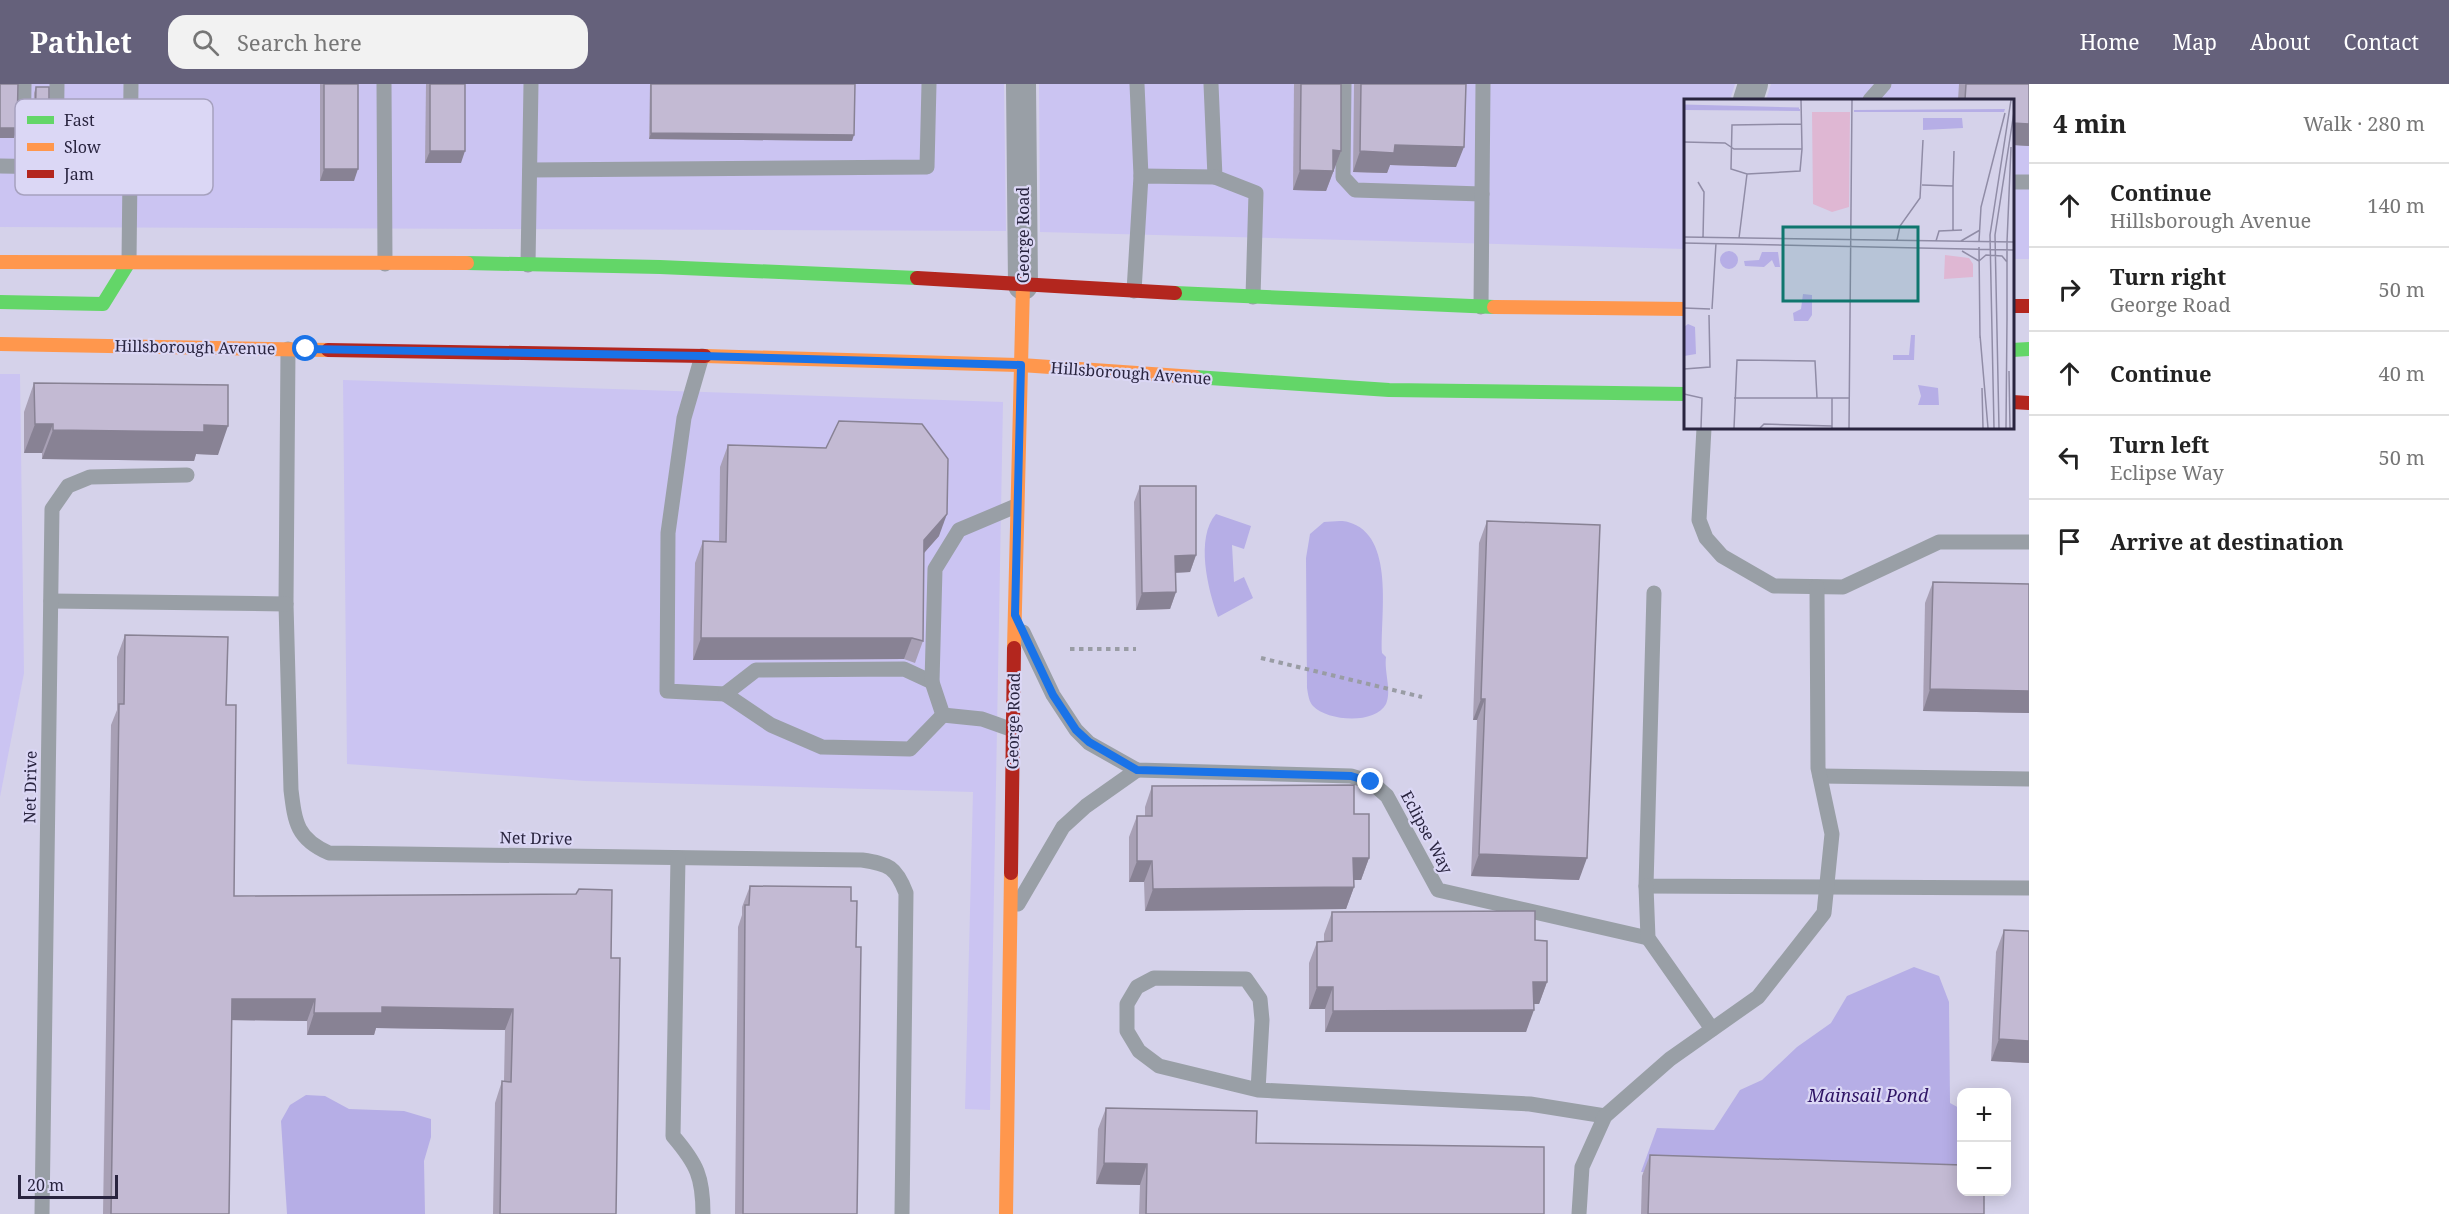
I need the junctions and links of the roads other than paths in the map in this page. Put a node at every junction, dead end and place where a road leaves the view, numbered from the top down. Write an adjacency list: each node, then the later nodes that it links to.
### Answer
1 (24, 84): 14 (lane)
2 (57, 84): 15 (lane)
3 (131, 84): 16 (lane)
4 (384, 84): 28 (lane)
5 (531, 84): 21 (lane)
6 (929, 84): 21 (lane)
7 (1022, 84): 30 (street, George Road)
8 (1137, 84): 22 (lane)
9 (1211, 84): 23 (lane)
10 (1344, 84): 24 (lane)
11 (1483, 84): 24 (lane)
12 (1753, 84): 17 (street)
13 (1884, 84): 18 (lane)
14 (24, 99)
15 (57, 99)
16 (131, 99)
17 (1748, 99)
18 (1871, 99)
19 (0, 166): 20 (lane)
20 (15, 167)
21 (530, 170): 29 (lane)
22 (1141, 176): 23 (lane); 31 (lane)
23 (1215, 177): 32 (lane)
24 (1482, 194): 34 (lane)
25 (130, 195): 27 (lane)
26 (0, 262): 27 (main road)
27 (129, 262): 28 (main road); 33 (main road)
28 (385, 264): 29 (main road)
29 (528, 265): 30 (main road)
30 (1023, 285): 31 (main road); 41 (main road, George Road)
31 (1134, 291): 32 (main road)
32 (1253, 297): 34 (main road)
33 (0, 302)
34 (1481, 307): 35 (main road)
35 (1684, 309)
36 (0, 344): 37 (main road, Hillsborough Avenue)
37 (288, 349): 40 (main road, Hillsborough Avenue); 52 (lane, Net Drive)
38 (2029, 349): 39 (main road)
39 (2014, 350)
40 (702, 356): 41 (main road, Hillsborough Avenue); 55 (lane)
41 (1021, 365): 42 (main road, Hillsborough Avenue); 47 (main road, George Road)
42 (1684, 394)
43 (2014, 402): 44 (main road)
44 (2029, 403)
45 (1704, 429): 49 (lane)
46 (187, 475): 51 (lane, Net Drive)
47 (1016, 506): 53 (main road, George Road); 54 (lane)
48 (2029, 542): 49 (lane)
49 (1817, 586): 59 (lane)
50 (1654, 593): 62 (lane)
51 (51, 602): 52 (lane); 70 (lane, Net Drive)
52 (286, 604): 61 (lane, Net Drive)
53 (1015, 615): 57 (main road, George Road); 58 (lane)
54 (932, 682): 55 (lane); 56 (lane)
55 (725, 694): 56 (lane)
56 (943, 715): 57 (lane)
57 (1013, 730): 65 (main road, George Road)
58 (1137, 770): 65 (lane); 66 (lane, Eclipse Way)
59 (1820, 776): 60 (lane); 63 (lane)
60 (2029, 779)
61 (678, 858): 71 (lane); 72 (lane, Net Drive)
62 (1646, 886): 63 (lane); 66 (lane)
63 (1827, 886): 64 (lane); 67 (lane)
64 (2029, 888)
65 (1010, 917): 73 (main road, George Road)
66 (1648, 938): 67 (lane)
67 (1712, 1029): 69 (lane)
68 (1258, 1090): 68 (lane); 69 (lane)
69 (1605, 1116): 74 (lane)
70 (42, 1214)
71 (703, 1214)
72 (902, 1214)
73 (1006, 1214)
74 (1579, 1214)

